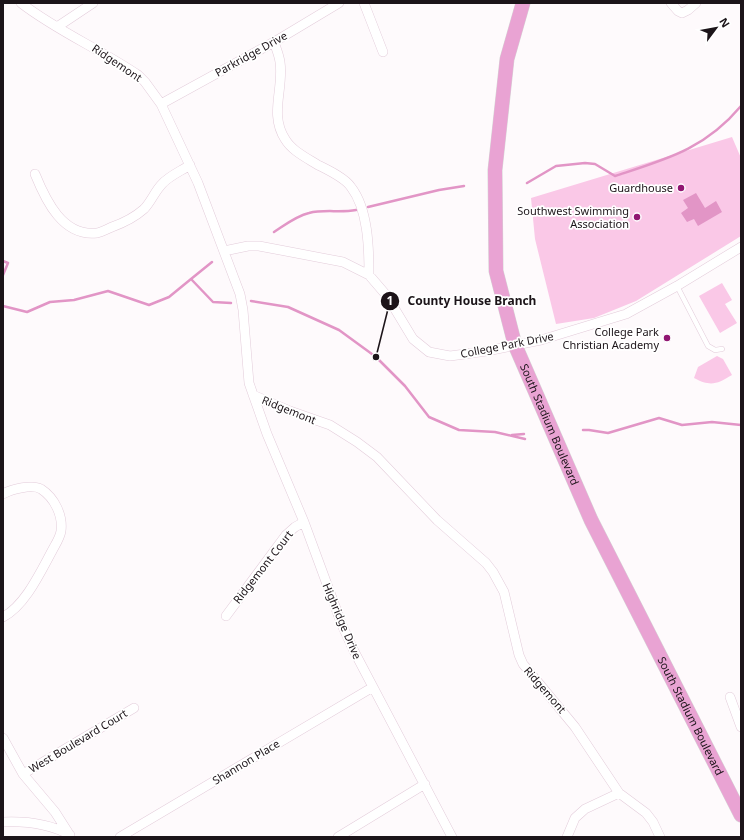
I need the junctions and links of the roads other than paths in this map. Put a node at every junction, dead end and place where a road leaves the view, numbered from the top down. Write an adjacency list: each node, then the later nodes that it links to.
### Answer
1 (21, 3): 8 (street, Ridgemont)
2 (93, 3): 8 (street)
3 (339, 3): 9 (street, Parkridge Drive)
4 (364, 3): 10 (street)
5 (523, 3): 18 (main road, South Stadium Boulevard)
6 (670, 3): 7 (street)
7 (696, 3)
8 (56, 27): 11 (street, Ridgemont)
9 (274, 42): 11 (street, Parkridge Drive); 16 (street)
10 (384, 52)
11 (161, 104): 12 (street, Ridgemont)
12 (190, 165): 13 (street); 15 (street, Ridgemont)
13 (36, 174)
14 (741, 247): 17 (street, College Park Drive)
15 (224, 251): 16 (street, College Park Drive); 20 (street, Ridgemont)
16 (369, 274): 18 (street, College Park Drive)
17 (676, 286): 18 (street, College Park Drive); 19 (lane)
18 (515, 345): 33 (main road, South Stadium Boulevard)
19 (722, 349)
20 (254, 395): 22 (street, Highridge Drive); 32 (street, Ridgemont)
21 (3, 494): 24 (street)
22 (304, 522): 23 (street, Ridgemont Court); 25 (street, Highridge Drive)
23 (226, 616)
24 (3, 617)
25 (373, 687): 31 (street, Highridge Drive); 36 (street, Shannon Place)
26 (730, 697): 28 (street)
27 (134, 708): 30 (street, West Boulevard Court)
28 (741, 727)
29 (3, 738): 30 (street)
30 (23, 774): 35 (street)
31 (425, 784): 37 (street); 38 (street, Highridge Drive)
32 (619, 792): 39 (street); 40 (street, Ridgemont)
33 (741, 815)
34 (3, 822): 35 (street)
35 (71, 835)
36 (120, 837)
37 (338, 837)
38 (452, 837)
39 (567, 837)
40 (660, 837)

